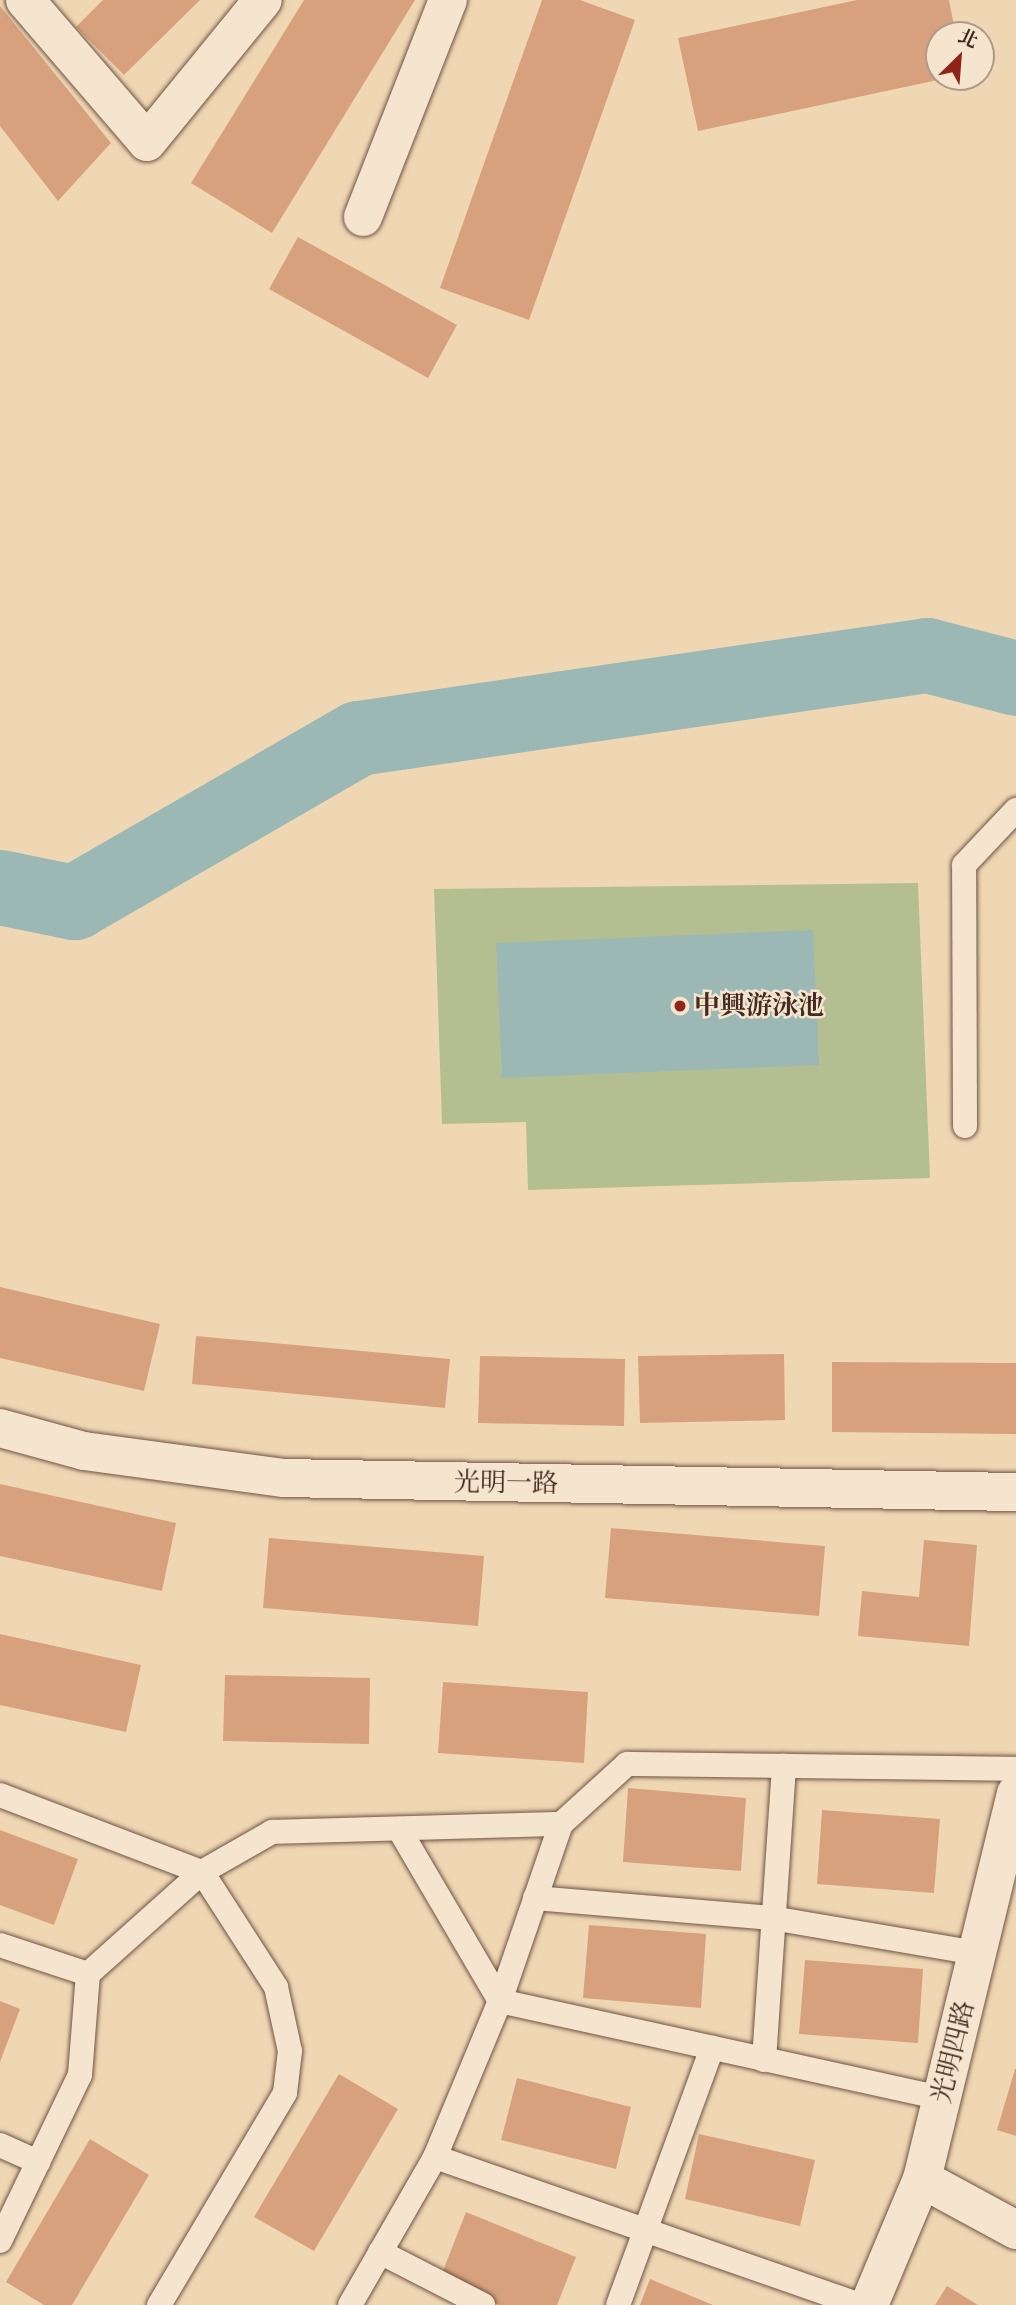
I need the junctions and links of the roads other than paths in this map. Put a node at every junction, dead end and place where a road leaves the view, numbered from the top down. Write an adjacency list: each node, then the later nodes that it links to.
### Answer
1 (25, 0): 2 (street)
2 (263, 0)
3 (448, 0): 4 (street)
4 (363, 217)
5 (1016, 810): 6 (lane)
6 (965, 1126)
7 (0, 1428): 8 (street, 光明一路)
8 (1016, 1492)
9 (784, 1766): 10 (lane); 13 (lane); 17 (lane)
10 (1016, 1769)
11 (1016, 1793): 19 (street, 光明四路)
12 (0, 1795): 15 (lane)
13 (561, 1824): 14 (lane); 16 (lane)
14 (399, 1829): 15 (lane); 21 (lane)
15 (202, 1872): 20 (lane); 33 (lane)
16 (535, 1898): 17 (lane); 21 (lane)
17 (772, 1918): 19 (lane); 23 (lane)
18 (0, 1945): 20 (lane)
19 (977, 1953): 24 (street, 光明四路)
20 (88, 1974): 27 (lane)
21 (500, 2001): 22 (lane); 26 (lane)
22 (712, 2048): 23 (lane); 30 (lane)
23 (764, 2060): 24 (lane)
24 (941, 2098): 28 (street, 光明四路)
25 (0, 2145): 27 (lane)
26 (435, 2157): 30 (lane); 32 (lane)
27 (38, 2162): 31 (lane)
28 (922, 2179): 29 (street); 38 (street, 光明四路)
29 (1016, 2230)
30 (650, 2232): 36 (lane); 37 (lane)
31 (0, 2241)
32 (380, 2252): 34 (lane); 35 (lane)
33 (159, 2305)
34 (349, 2305)
35 (483, 2305)
36 (618, 2305)
37 (860, 2305)
38 (869, 2305)

